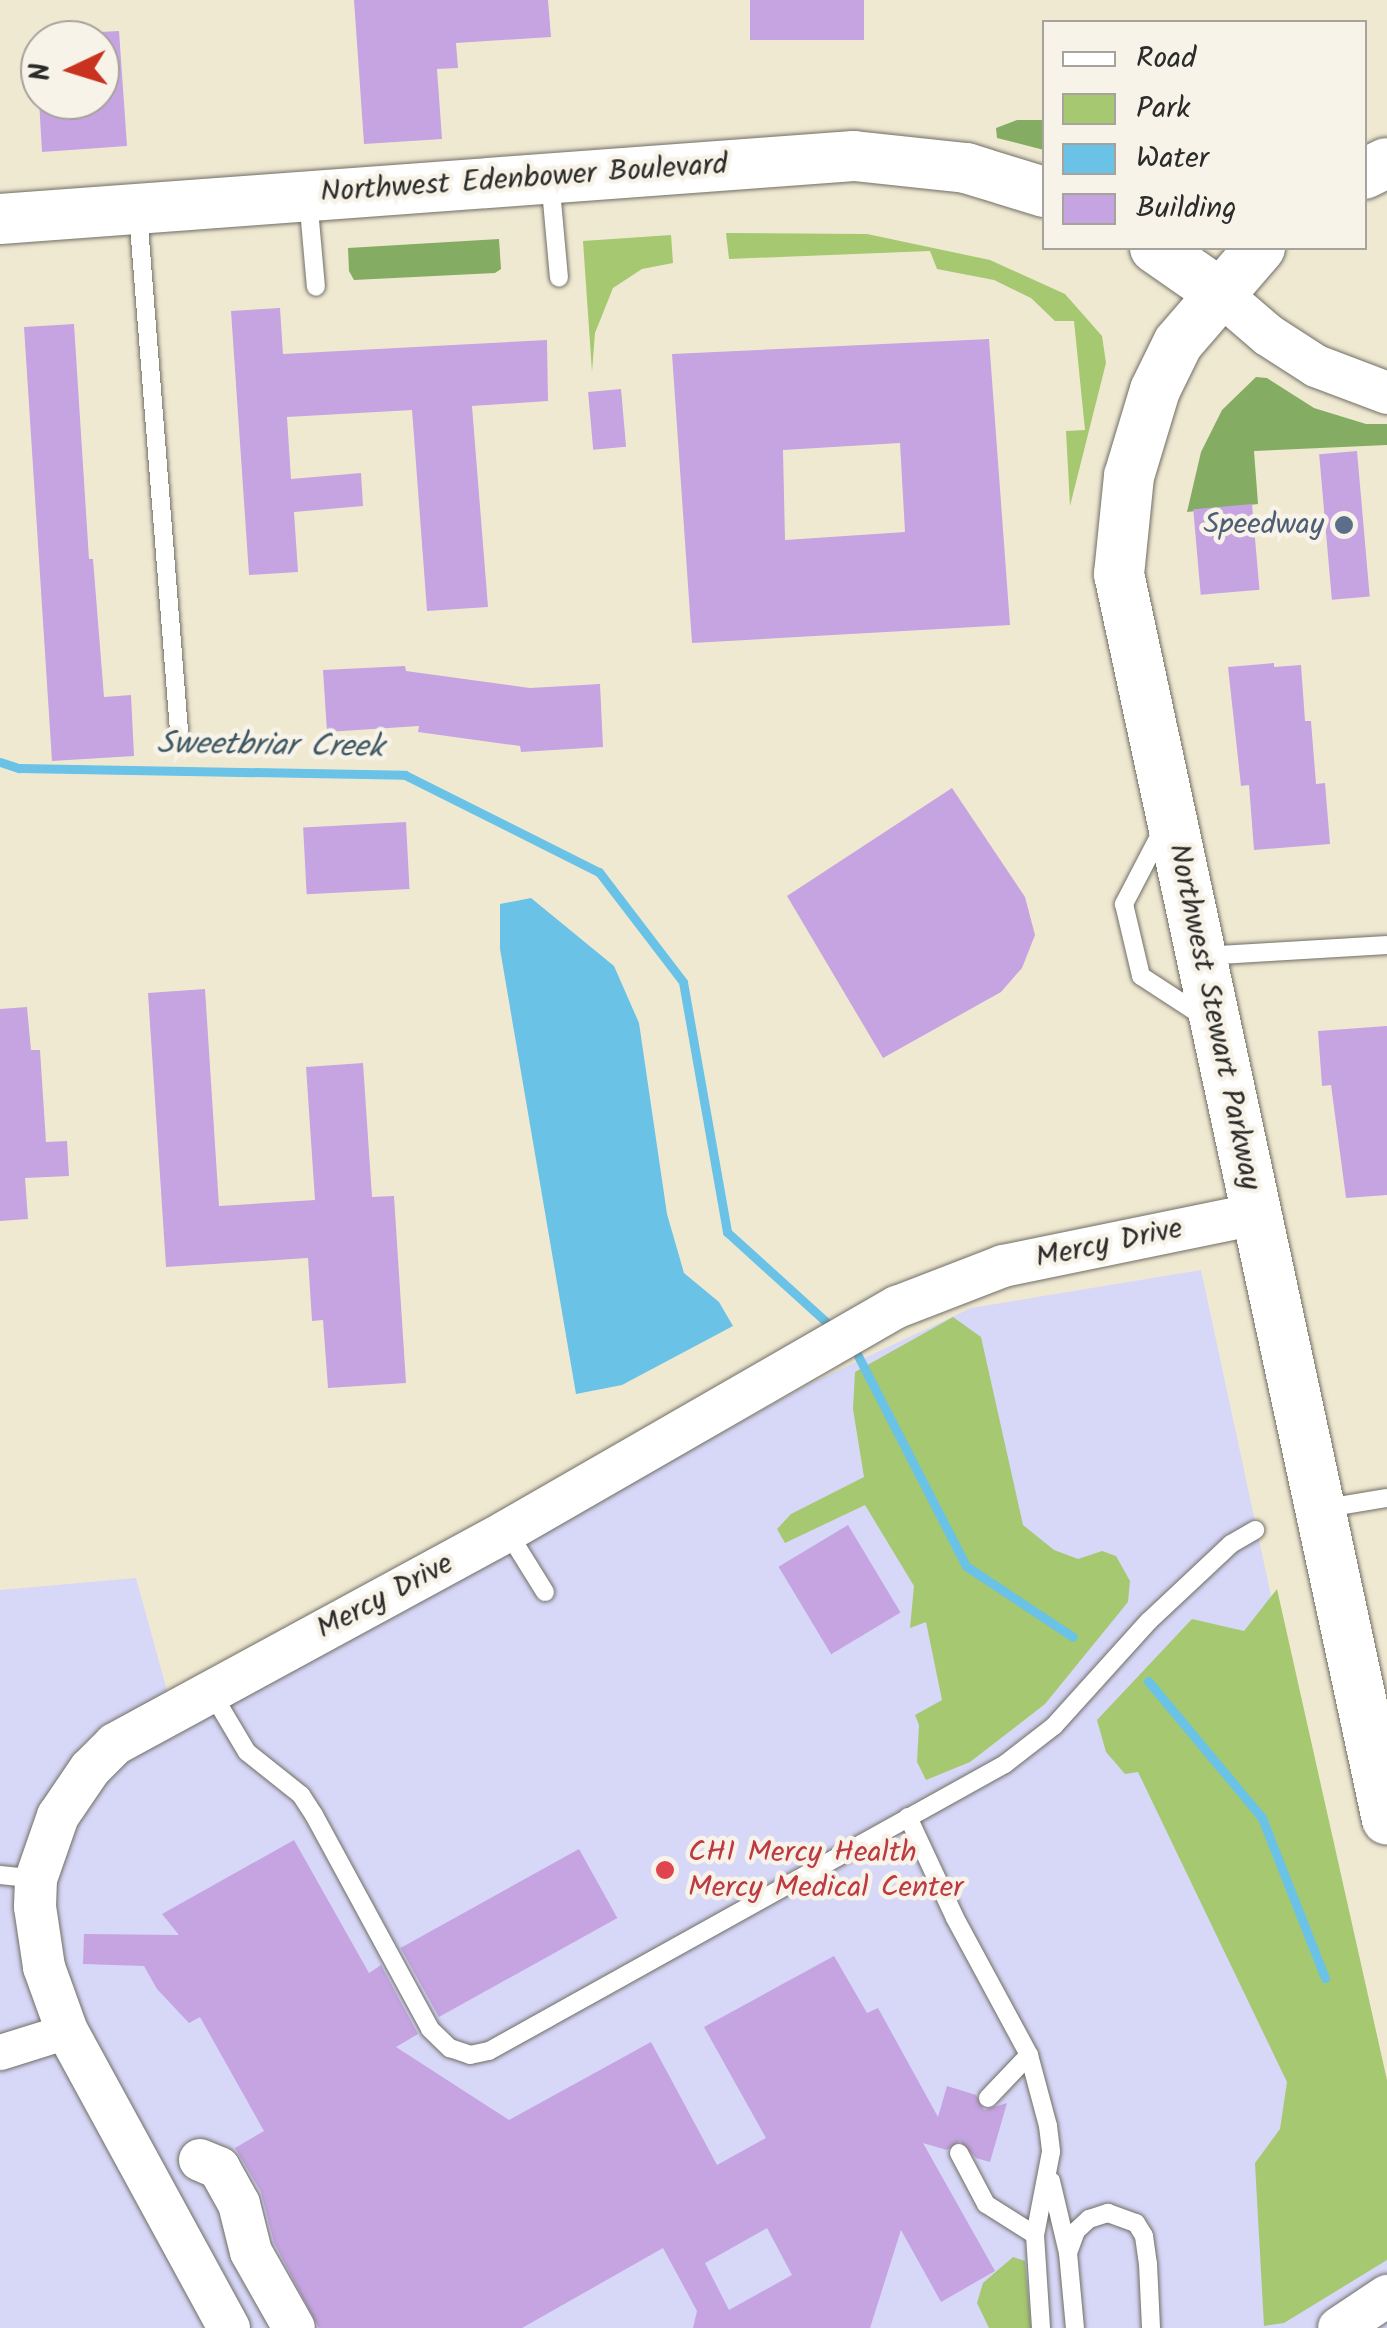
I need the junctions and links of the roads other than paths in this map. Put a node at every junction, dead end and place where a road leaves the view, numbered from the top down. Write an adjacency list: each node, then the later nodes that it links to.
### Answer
1 (550, 178): 2 (main road, Northwest Edenbower Boulevard); 3 (main road, Northwest Edenbower Boulevard); 8 (lane)
2 (1042, 191)
3 (308, 196): 4 (main road, Northwest Edenbower Boulevard); 9 (lane)
4 (138, 210): 5 (main road, Northwest Edenbower Boulevard); 12 (lane)
5 (0, 219)
6 (1159, 250): 10 (main road)
7 (1258, 250): 10 (main road, Northwest Stewart Parkway)
8 (559, 278)
9 (316, 288)
10 (1218, 292): 11 (street); 13 (main road, Northwest Stewart Parkway)
11 (1387, 393)
12 (179, 731)
13 (1170, 815): 15 (main road, Northwest Stewart Parkway); 16 (lane)
14 (1387, 945): 15 (lane)
15 (1203, 956): 16 (main road, Northwest Stewart Parkway)
16 (1218, 1026): 17 (main road, Northwest Stewart Parkway)
17 (1258, 1214): 19 (main road, Northwest Stewart Parkway); 21 (street, Mercy Drive)
18 (1387, 1498): 19 (lane)
19 (1320, 1510): 25 (main road, Northwest Stewart Parkway)
20 (1255, 1530): 24 (lane)
21 (507, 1531): 22 (lane); 23 (street, Mercy Drive)
22 (545, 1592)
23 (210, 1690): 24 (lane); 26 (street, Mercy Drive)
24 (908, 1817): 29 (lane)
25 (1387, 1820)
26 (18, 1877): 27 (street, Mercy Drive)
27 (67, 2031): 28 (street); 37 (street, Mercy Drive)
28 (0, 2052)
29 (1029, 2055): 30 (lane); 33 (lane)
30 (988, 2098)
31 (959, 2153): 34 (lane)
32 (200, 2160): 38 (street)
33 (1049, 2169): 34 (lane); 35 (lane)
34 (1035, 2235): 39 (lane)
35 (1068, 2253): 40 (lane); 41 (lane)
36 (1387, 2296): 42 (street)
37 (229, 2328)
38 (294, 2328)
39 (1040, 2328)
40 (1074, 2328)
41 (1151, 2328)
42 (1339, 2328)

